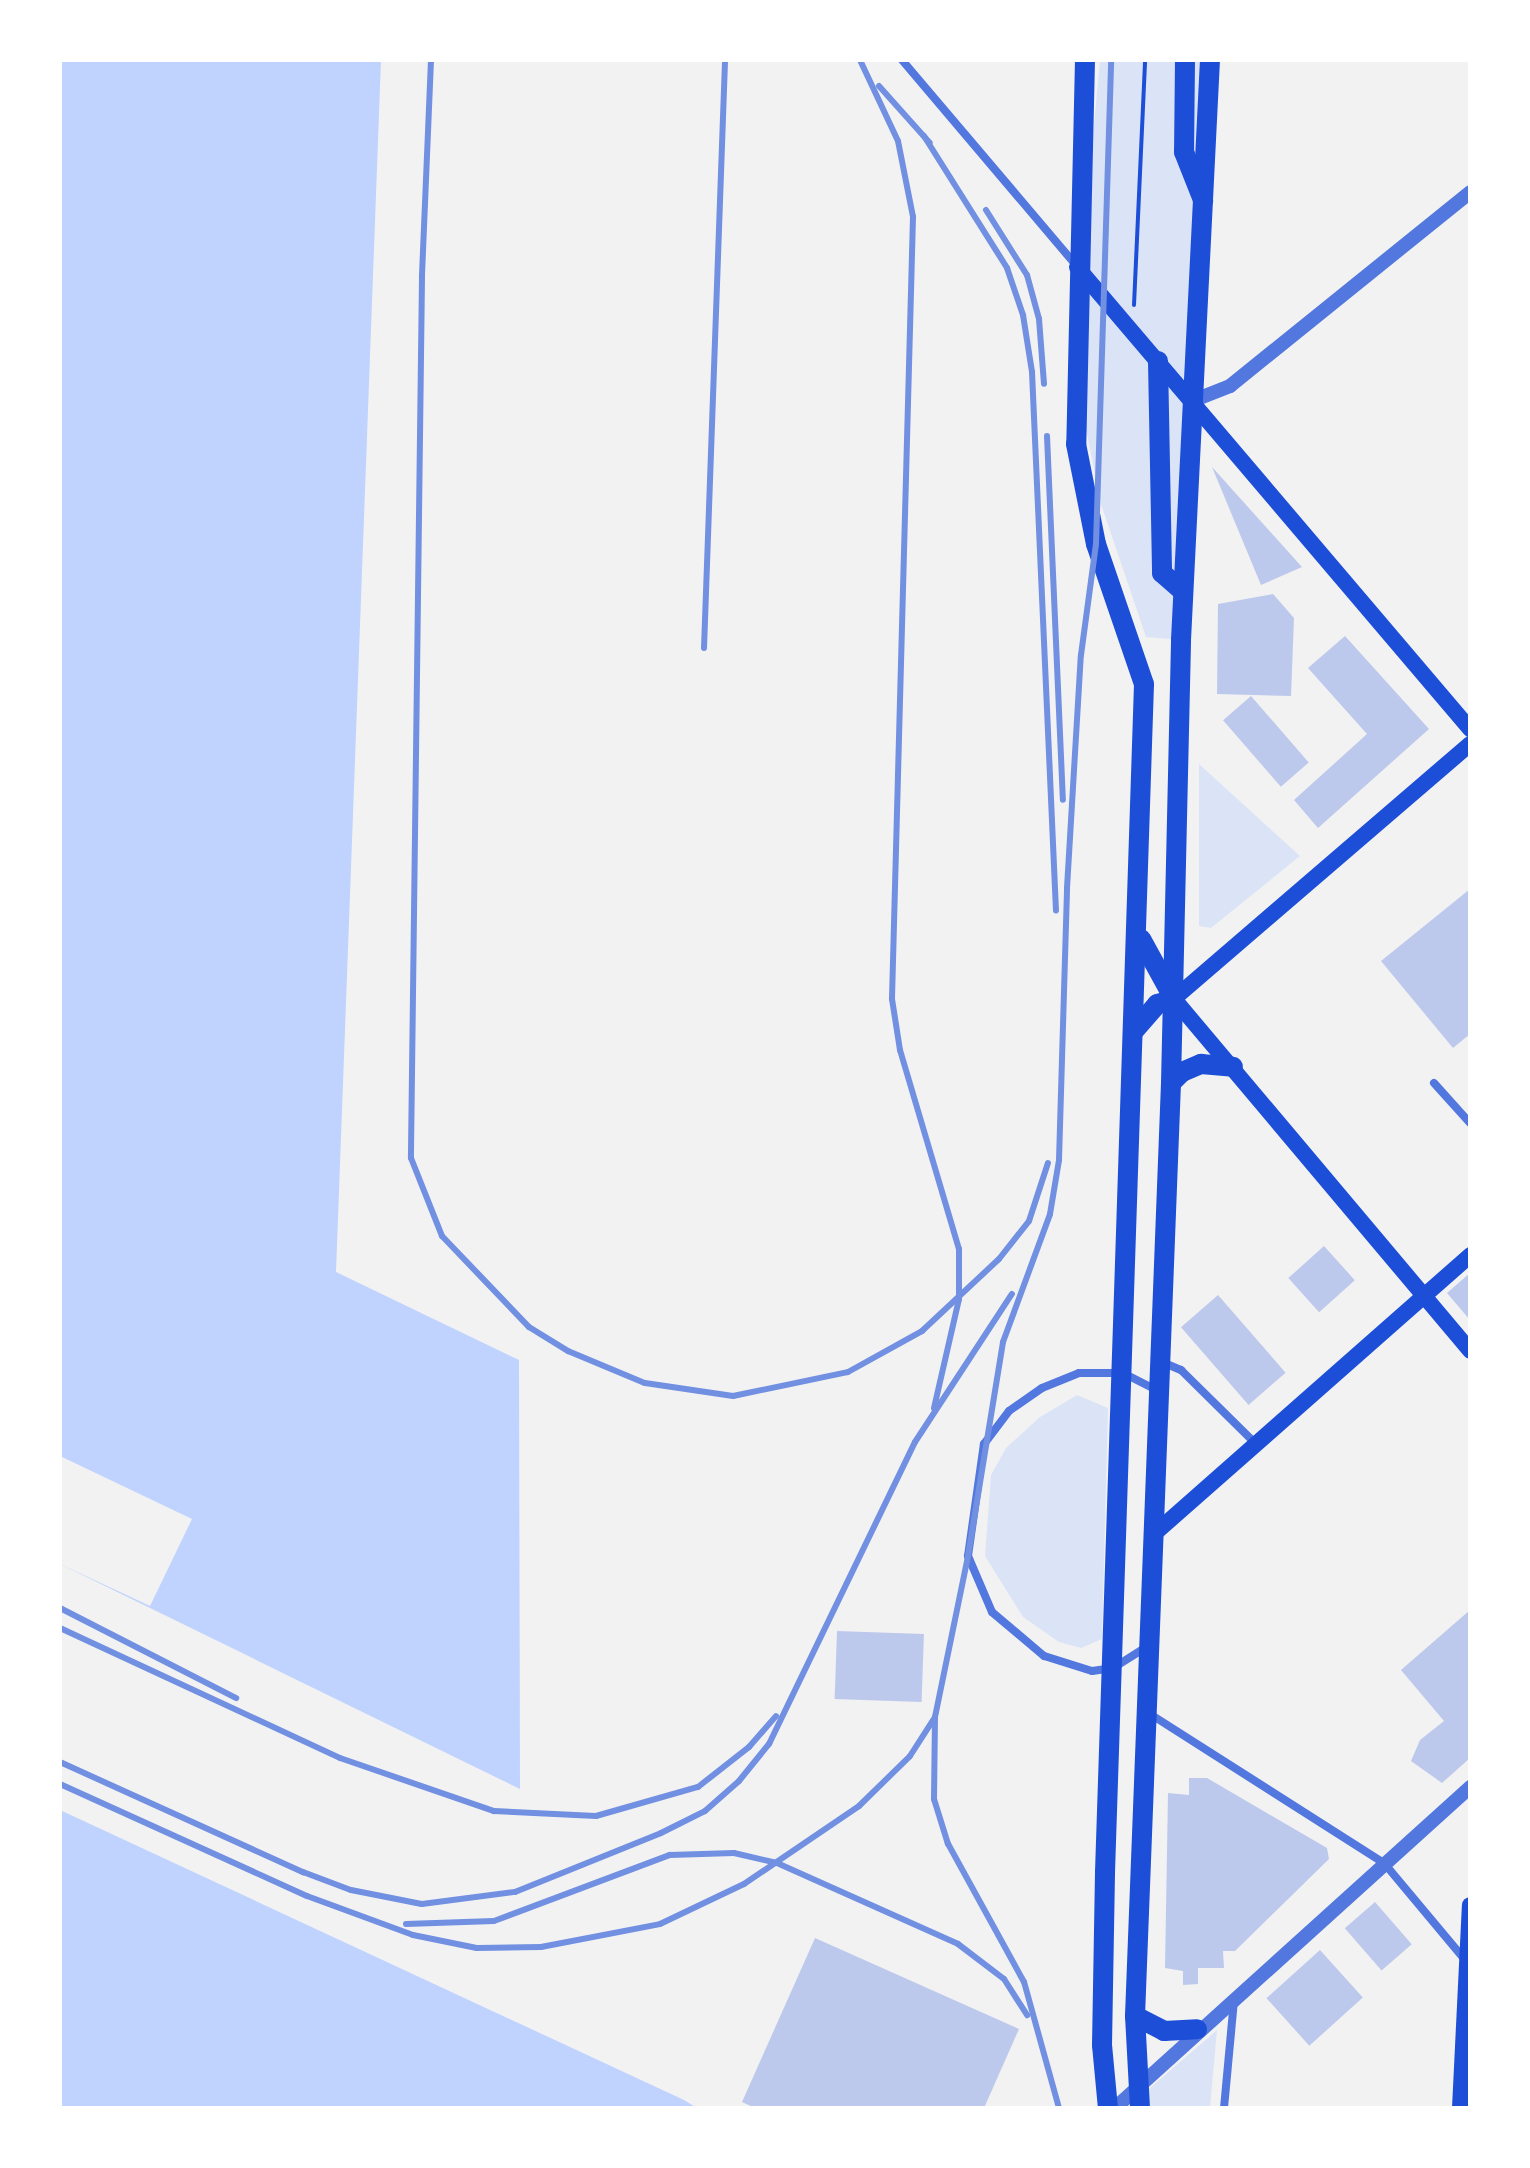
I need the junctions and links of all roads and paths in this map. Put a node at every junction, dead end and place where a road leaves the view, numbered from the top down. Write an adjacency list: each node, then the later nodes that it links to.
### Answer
1 (902, 60): 8 (street)
2 (1085, 60): 8 (highway)
3 (1145, 60): 9 (path)
4 (1185, 60): 7 (highway)
5 (1210, 60): 7 (highway)
6 (1470, 192): 11 (street)
7 (1206, 207): 11 (highway)
8 (1077, 267): 9 (main road); 15 (highway)
9 (1132, 332): 10 (main road)
10 (1158, 361): 11 (main road); 12 (highway)
11 (1192, 401): 12 (highway); 13 (main road)
12 (1183, 591): 16 (highway)
13 (1470, 729)
14 (1470, 744): 16 (main road)
15 (1137, 927): 16 (highway); 17 (highway)
16 (1174, 999): 17 (highway); 18 (main road); 19 (highway)
17 (1133, 1032): 26 (highway)
18 (1233, 1067): 19 (highway); 23 (main road)
19 (1171, 1083): 25 (highway)
20 (1434, 1083): 21 (street)
21 (1470, 1123)
22 (1470, 1255): 23 (main road)
23 (1423, 1296): 24 (main road); 28 (main road)
24 (1470, 1351)
25 (1162, 1362): 27 (highway); 28 (street)
26 (1123, 1373): 27 (street); 31 (highway); 31 (street)
27 (1160, 1393): 29 (highway)
28 (1254, 1442): 29 (main road)
29 (1154, 1534): 30 (highway)
30 (1152, 1644): 31 (street); 32 (highway)
31 (1113, 1668): 41 (highway)
32 (1150, 1714): 34 (street); 38 (highway)
33 (1470, 1787): 34 (street)
34 (1384, 1863): 36 (street); 37 (street)
35 (1470, 1905): 36 (main road)
36 (1465, 1960): 45 (main road)
37 (1234, 1997): 39 (street); 44 (street)
38 (1135, 2016): 39 (highway); 40 (highway)
39 (1197, 2029): 40 (street)
40 (1136, 2087): 42 (street); 43 (highway)
41 (1108, 2108)
42 (1115, 2108)
43 (1140, 2108)
44 (1224, 2108)
45 (1460, 2108)

